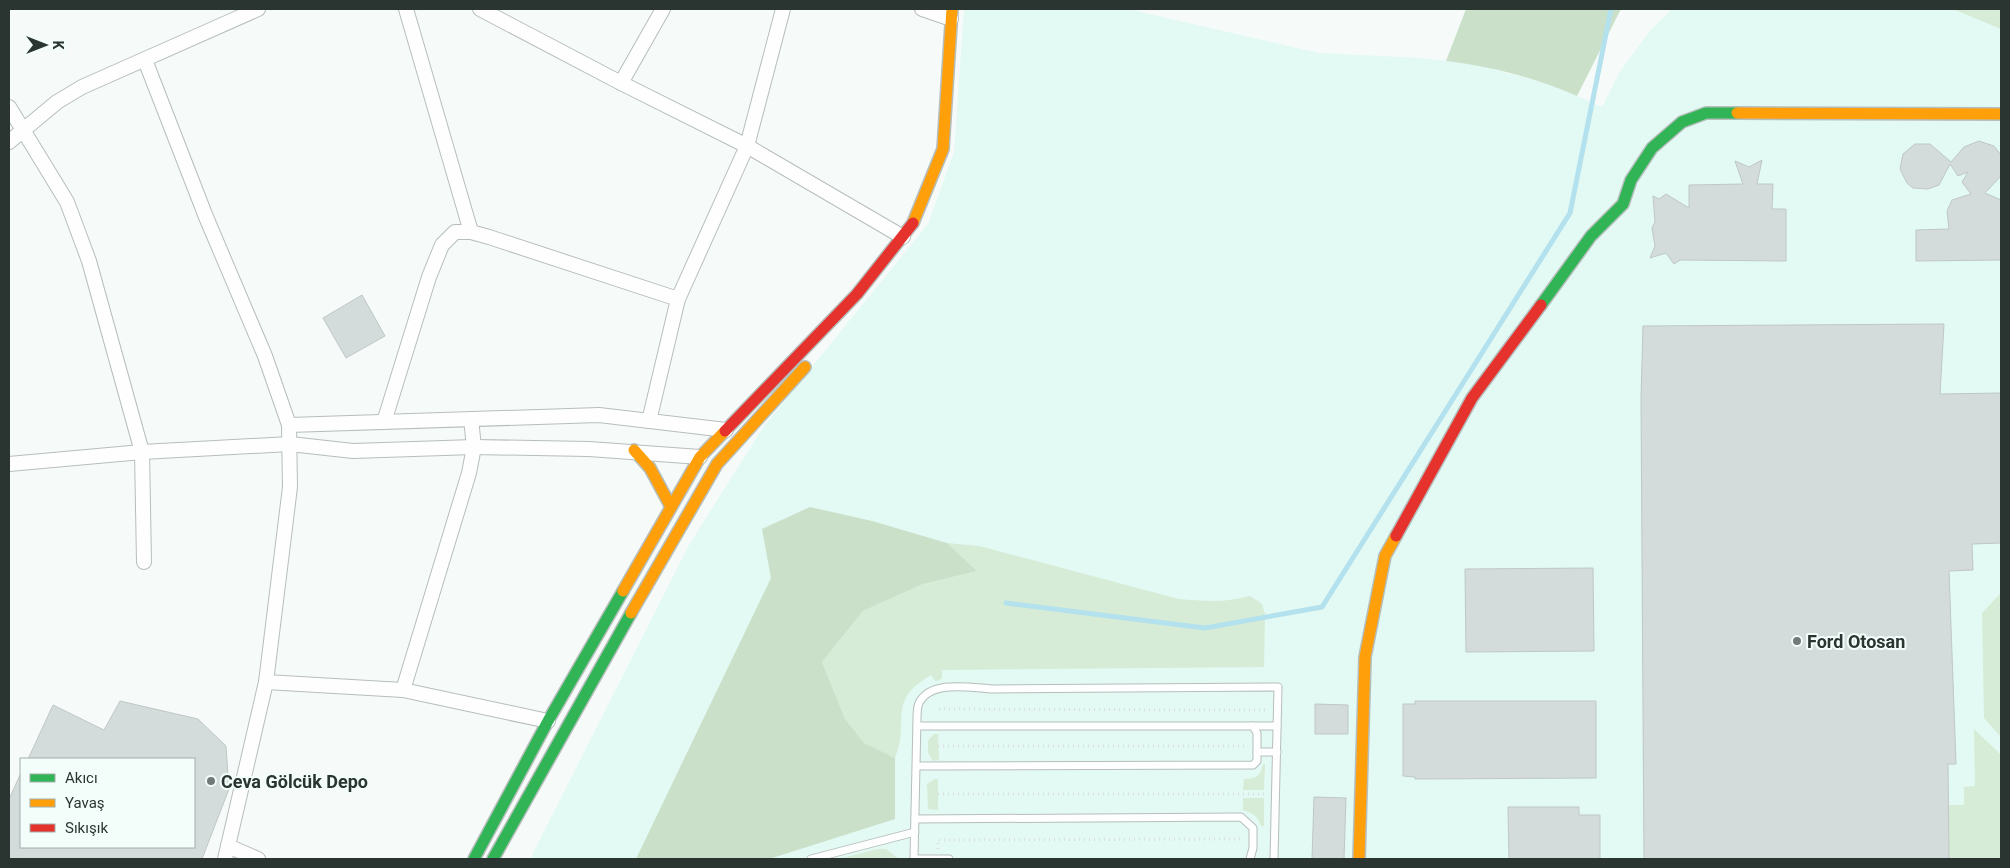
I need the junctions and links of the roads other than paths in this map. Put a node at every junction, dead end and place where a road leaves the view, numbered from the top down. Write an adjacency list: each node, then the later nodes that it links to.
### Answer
1 (258, 9): 9 (street)
2 (406, 9): 17 (street)
3 (480, 9): 10 (street)
4 (662, 9): 10 (street)
5 (783, 9): 15 (street)
6 (922, 9): 8 (street)
7 (964, 9): 16 (main road)
8 (951, 14): 18 (main road)
9 (145, 60): 13 (street); 26 (street)
10 (621, 83): 15 (street)
11 (9, 107): 13 (street)
12 (2001, 114): 55 (main road)
13 (23, 130): 14 (street); 31 (street)
14 (9, 142)
15 (747, 146): 18 (street); 20 (street)
16 (947, 170)
17 (471, 232): 20 (street); 25 (street)
18 (909, 241): 27 (main road)
19 (897, 263): 21 (main road)
20 (678, 299): 24 (street)
21 (847, 322)
22 (814, 358): 50 (main road)
23 (471, 419): 24 (street); 25 (street); 29 (street)
24 (649, 421): 27 (street)
25 (384, 422): 26 (street)
26 (289, 425): 28 (street)
27 (726, 430): 32 (main road)
28 (290, 444): 29 (street); 31 (street); 36 (street)
29 (474, 447): 30 (street); 37 (street)
30 (634, 450): 32 (street); 34 (main road)
31 (142, 452): 33 (street); 35 (street)
32 (700, 457): 34 (main road)
33 (9, 464)
34 (671, 507): 38 (main road)
35 (144, 562)
36 (266, 682): 37 (street); 47 (street)
37 (403, 690): 38 (street)
38 (548, 721): 49 (main road)
39 (916, 726): 40 (lane); 41 (lane); 44 (lane)
40 (1252, 726): 41 (lane); 42 (lane)
41 (1277, 726): 43 (lane)
42 (1257, 749): 43 (lane); 44 (lane)
43 (1276, 752): 54 (lane)
44 (916, 766): 45 (lane)
45 (915, 820): 46 (lane); 53 (lane)
46 (915, 832): 51 (lane); 52 (lane)
47 (226, 853): 48 (street)
48 (258, 859)
49 (474, 859)
50 (493, 859)
51 (811, 859)
52 (949, 859)
53 (1250, 859)
54 (1274, 859)
55 (1359, 859)

